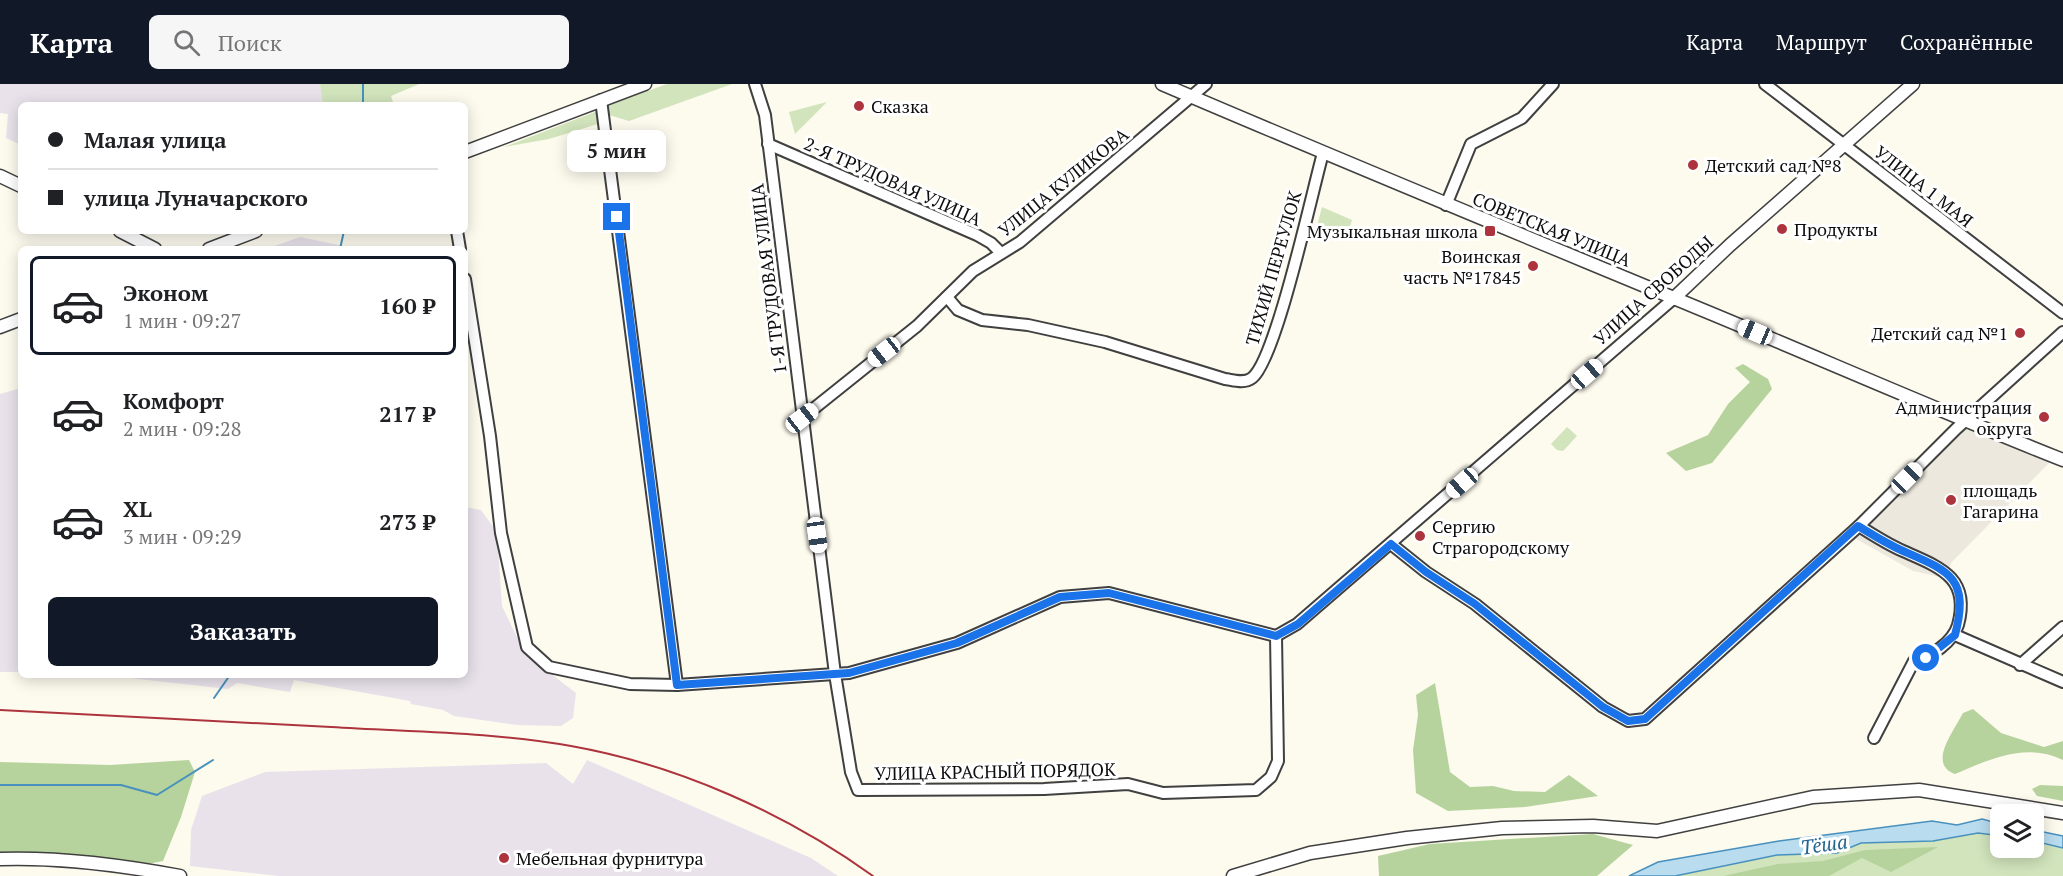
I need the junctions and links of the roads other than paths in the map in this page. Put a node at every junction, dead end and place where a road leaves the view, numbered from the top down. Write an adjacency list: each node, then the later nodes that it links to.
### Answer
1 (645, 84): 9 (street)
2 (755, 84): 10 (street, 1-Я ТРУДОВАЯ УЛИЦА)
3 (1162, 84): 8 (street, СОВЕТСКАЯ УЛИЦА)
4 (1206, 84): 8 (street, УЛИЦА КУЛИКОВА)
5 (1552, 84): 16 (street)
6 (1765, 84): 11 (street, УЛИЦА 1 МАЯ)
7 (1913, 84): 11 (street, УЛИЦА СВОБОДЫ)
8 (1192, 97): 13 (street, СОВЕТСКАЯ УЛИЦА); 21 (street, УЛИЦА КУЛИКОВА)
9 (601, 100): 12 (street); 40 (street)
10 (768, 144): 21 (street, 2-Я ТРУДОВАЯ УЛИЦА); 29 (street, 1-Я ТРУДОВАЯ УЛИЦА)
11 (1844, 145): 24 (street, УЛИЦА СВОБОДЫ); 25 (street, УЛИЦА 1 МАЯ)
12 (468, 151)
13 (1323, 153): 16 (street, СОВЕТСКАЯ УЛИЦА); 22 (street, ТИХИЙ ПЕРЕУЛОК)
14 (1, 179): 15 (street)
15 (18, 185)
16 (1446, 205): 24 (street, СОВЕТСКАЯ УЛИЦА)
17 (126, 234): 19 (street)
18 (248, 234): 20 (street)
19 (149, 246)
20 (217, 246)
21 (1001, 253): 22 (street, УЛИЦА КУЛИКОВА)
22 (947, 297): 29 (street, УЛИЦА КУЛИКОВА)
23 (468, 298): 40 (street)
24 (1673, 299): 30 (street, СОВЕТСКАЯ УЛИЦА); 33 (street, УЛИЦА СВОБОДЫ)
25 (2063, 313)
26 (18, 320): 27 (street)
27 (0, 327)
28 (2063, 332): 30 (street)
29 (802, 418): 38 (street, 1-Я ТРУДОВАЯ УЛИЦА)
30 (1964, 422): 31 (street, СОВЕТСКАЯ УЛИЦА); 32 (street)
31 (2063, 460)
32 (1858, 526): 33 (street); 35 (street)
33 (1391, 544): 36 (street, УЛИЦА СВОБОДЫ)
34 (2063, 627): 37 (street)
35 (1955, 635): 37 (street); 41 (street)
36 (1276, 636): 38 (street); 42 (street, УЛИЦА КРАСНЫЙ ПОРЯДОК)
37 (2020, 665): 39 (street)
38 (835, 674): 40 (street); 42 (street, 1-Я ТРУДОВАЯ УЛИЦА)
39 (2063, 682)
40 (677, 685)
41 (1874, 738)
42 (858, 790)
43 (2063, 813): 46 (street)
44 (0, 858): 45 (street)
45 (180, 876)
46 (1233, 876)

